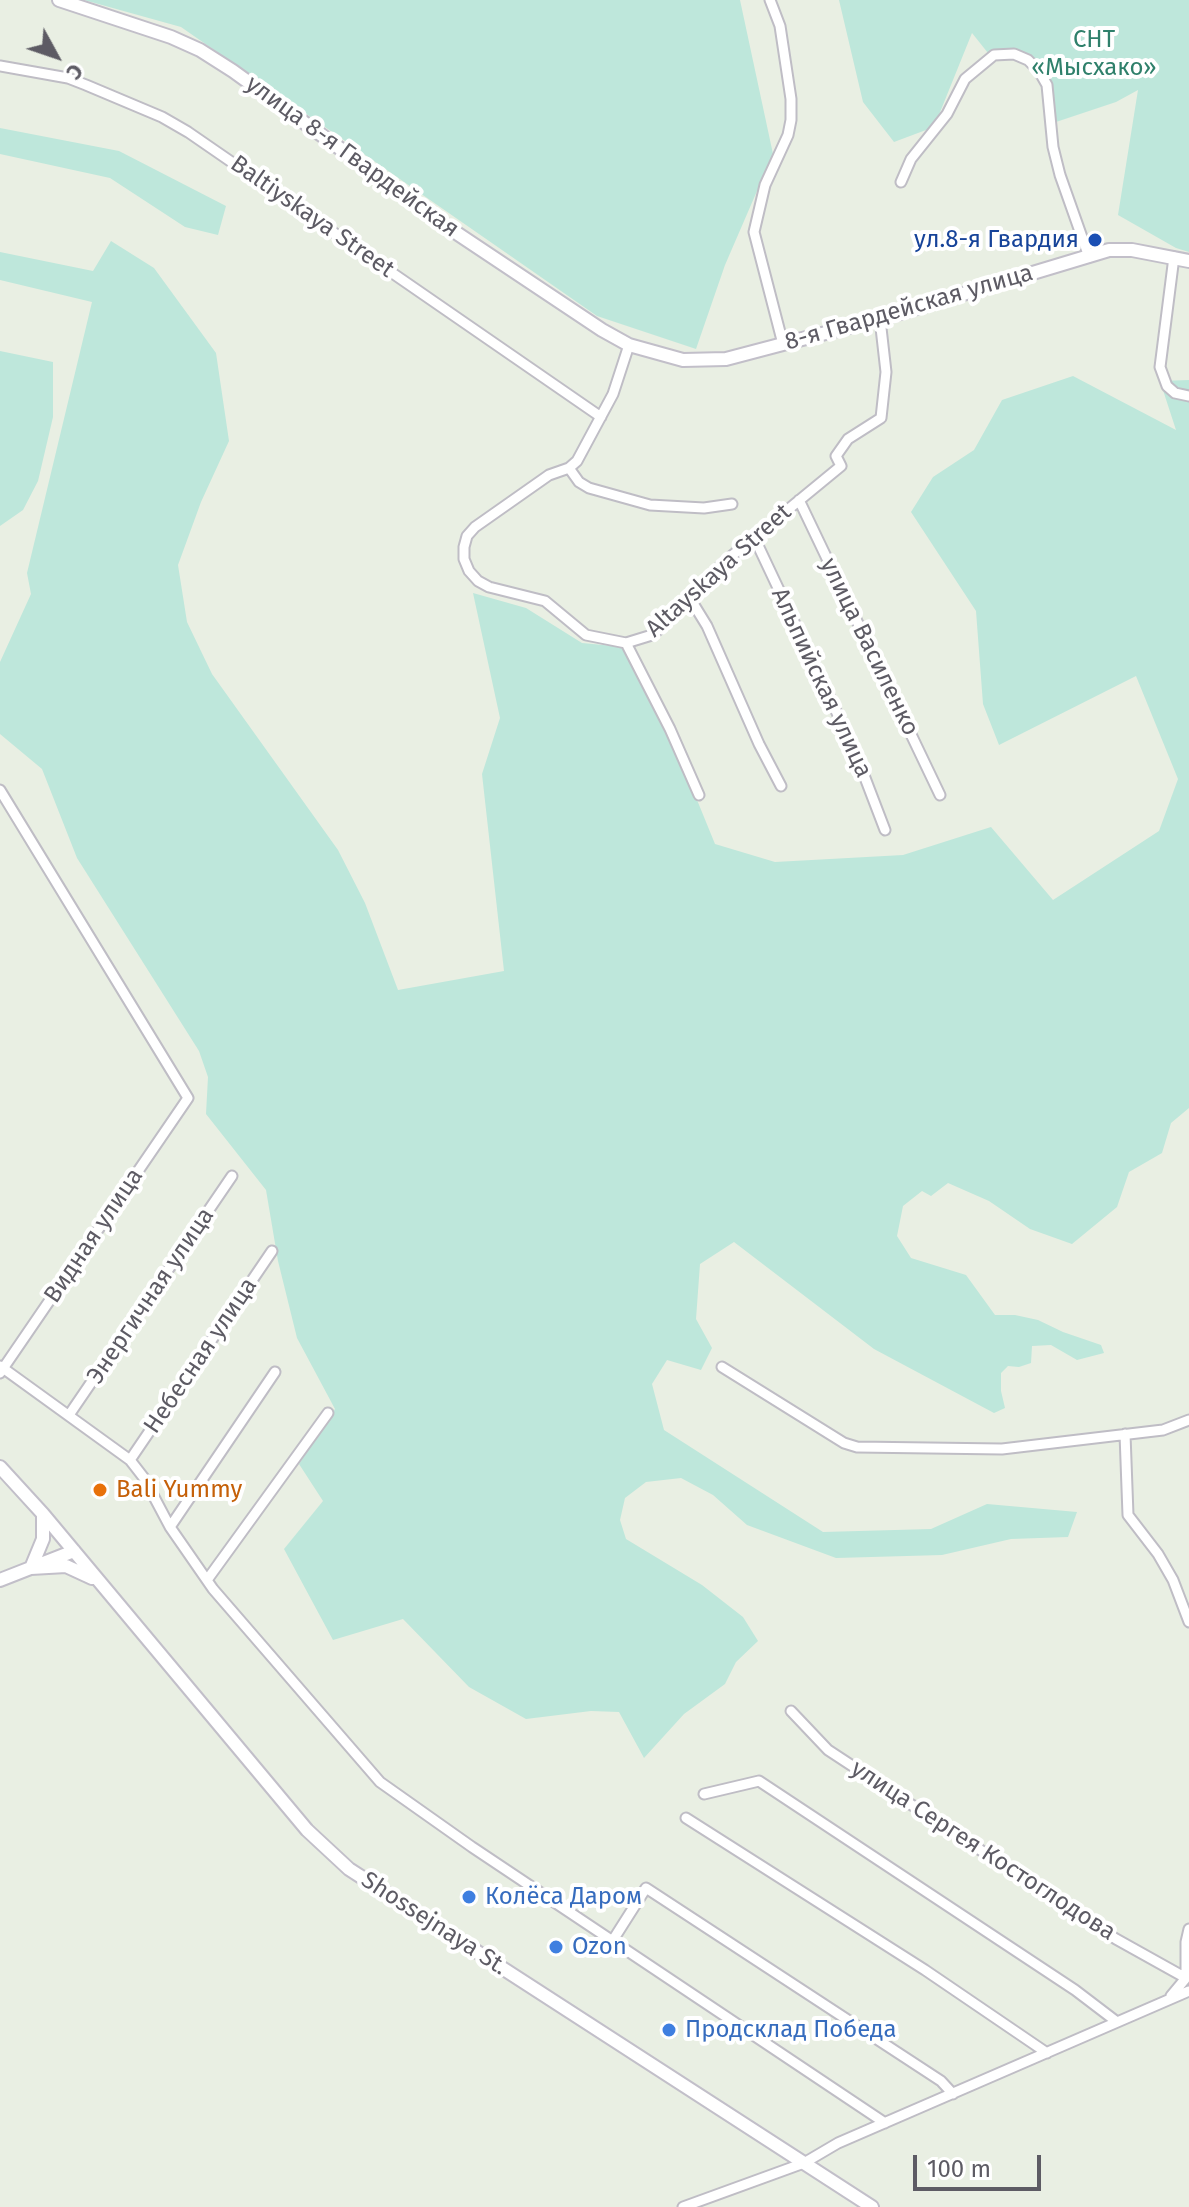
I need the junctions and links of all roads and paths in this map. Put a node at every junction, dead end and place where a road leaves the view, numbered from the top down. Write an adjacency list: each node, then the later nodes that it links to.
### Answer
1 (59, 0): 10 (street, улица 8-я Гвардейская)
2 (770, 0): 9 (street)
3 (0, 66): 12 (street, Baltiyskaya Street)
4 (901, 182): 5 (street)
5 (1089, 257): 6 (street, 8-я Гвардейская улица); 8 (street, 8-я Гвардейская улица)
6 (1174, 257): 7 (street, 8-я Гвардейская улица); 11 (street)
7 (1189, 261)
8 (880, 319): 9 (street, 8-я Гвардейская улица); 14 (street, Altayskaya Street)
9 (783, 344): 10 (street, 8-я Гвардейская улица)
10 (629, 345): 12 (street)
11 (1189, 396)
12 (601, 417): 13 (street)
13 (569, 468): 15 (street); 18 (street, Altayskaya Street)
14 (799, 500): 16 (street, Altayskaya Street); 22 (street, улица Василенко)
15 (732, 504)
16 (754, 537): 17 (street, Altayskaya Street); 23 (street, Альпийская улица)
17 (691, 600): 18 (street, Altayskaya Street); 19 (street)
18 (626, 643): 21 (street)
19 (781, 786)
20 (0, 790): 27 (street, Видная улица)
21 (699, 795)
22 (940, 795)
23 (885, 830)
24 (232, 1176): 30 (street, Энергичная улица)
25 (272, 1251): 33 (street, Небесная улица)
26 (722, 1367): 32 (street)
27 (1, 1369): 30 (street)
28 (275, 1372): 36 (street)
29 (328, 1413): 40 (street)
30 (69, 1415): 33 (street)
31 (1189, 1420): 32 (street)
32 (1125, 1434): 42 (street)
33 (130, 1460): 36 (street)
34 (0, 1467): 35 (street, Shossejnaya St.)
35 (43, 1514): 37 (street, Shossejnaya St.); 38 (street)
36 (170, 1527): 40 (street)
37 (74, 1551): 38 (street); 41 (street, Shossejnaya St.)
38 (31, 1568): 39 (street); 41 (street)
39 (0, 1580)
40 (207, 1580): 47 (street)
41 (99, 1581): 55 (street, Shossejnaya St.)
42 (1189, 1622)
43 (791, 1711): 48 (street, улица Сергея Костоглодова)
44 (704, 1794): 51 (street)
45 (686, 1818): 52 (street)
46 (1189, 1929): 48 (street)
47 (613, 1940): 53 (street); 54 (street)
48 (1186, 1978): 50 (street)
49 (1189, 1991): 50 (street)
50 (1170, 1998): 51 (street)
51 (1117, 2022): 52 (street)
52 (1047, 2053): 53 (street)
53 (953, 2094): 54 (street)
54 (885, 2123): 55 (street)
55 (804, 2163): 56 (street); 57 (street, Shossejnaya St.)
56 (683, 2207)
57 (872, 2207)

